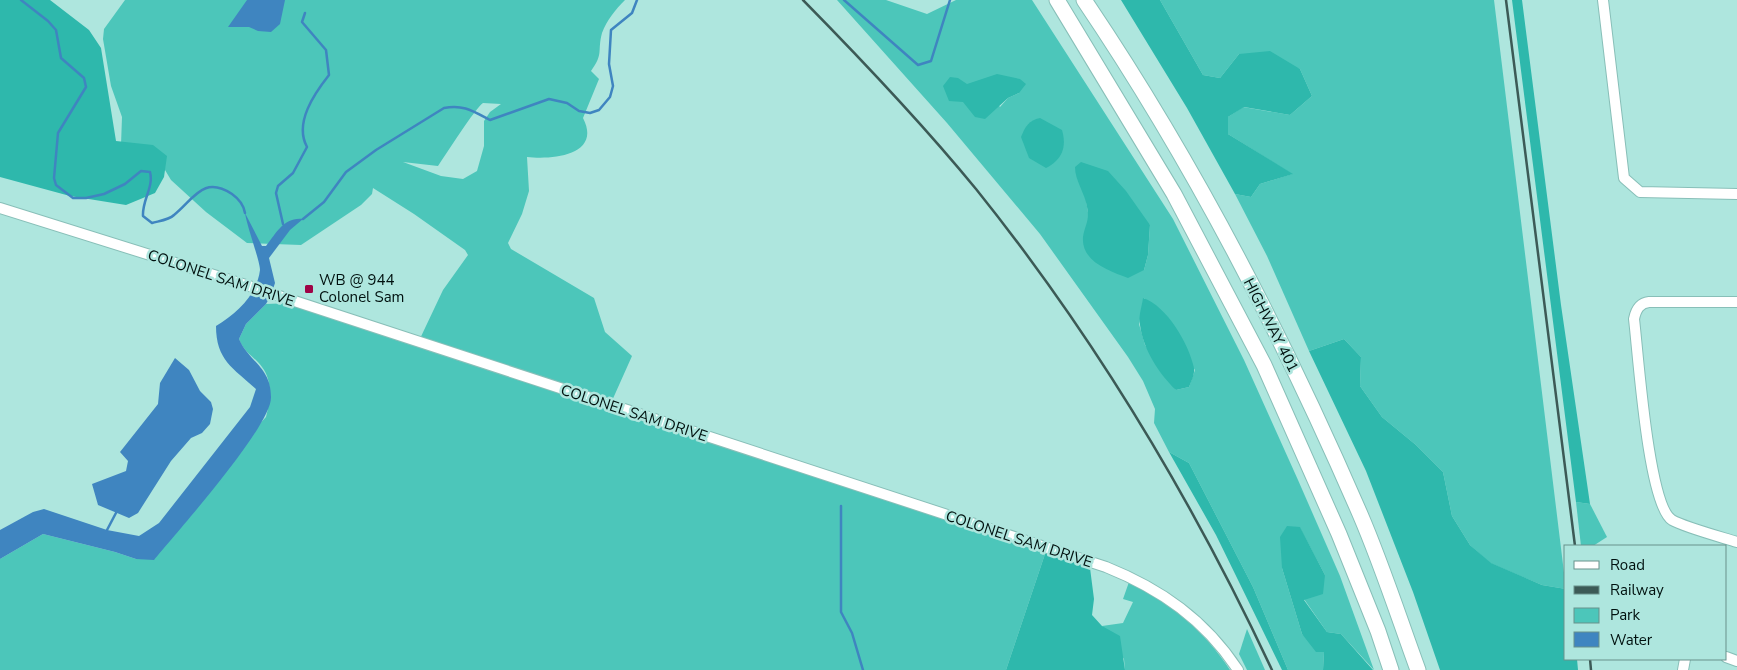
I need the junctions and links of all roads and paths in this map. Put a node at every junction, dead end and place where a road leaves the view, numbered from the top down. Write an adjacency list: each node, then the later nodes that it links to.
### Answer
1 (1057, 0): 9 (highway, HIGHWAY 401)
2 (1084, 0): 10 (highway, HIGHWAY 401)
3 (1603, 0): 4 (street)
4 (1737, 194)
5 (0, 208): 8 (street, COLONEL SAM DRIVE)
6 (1737, 302): 7 (street)
7 (1737, 542)
8 (1238, 670)
9 (1391, 670)
10 (1418, 670)

